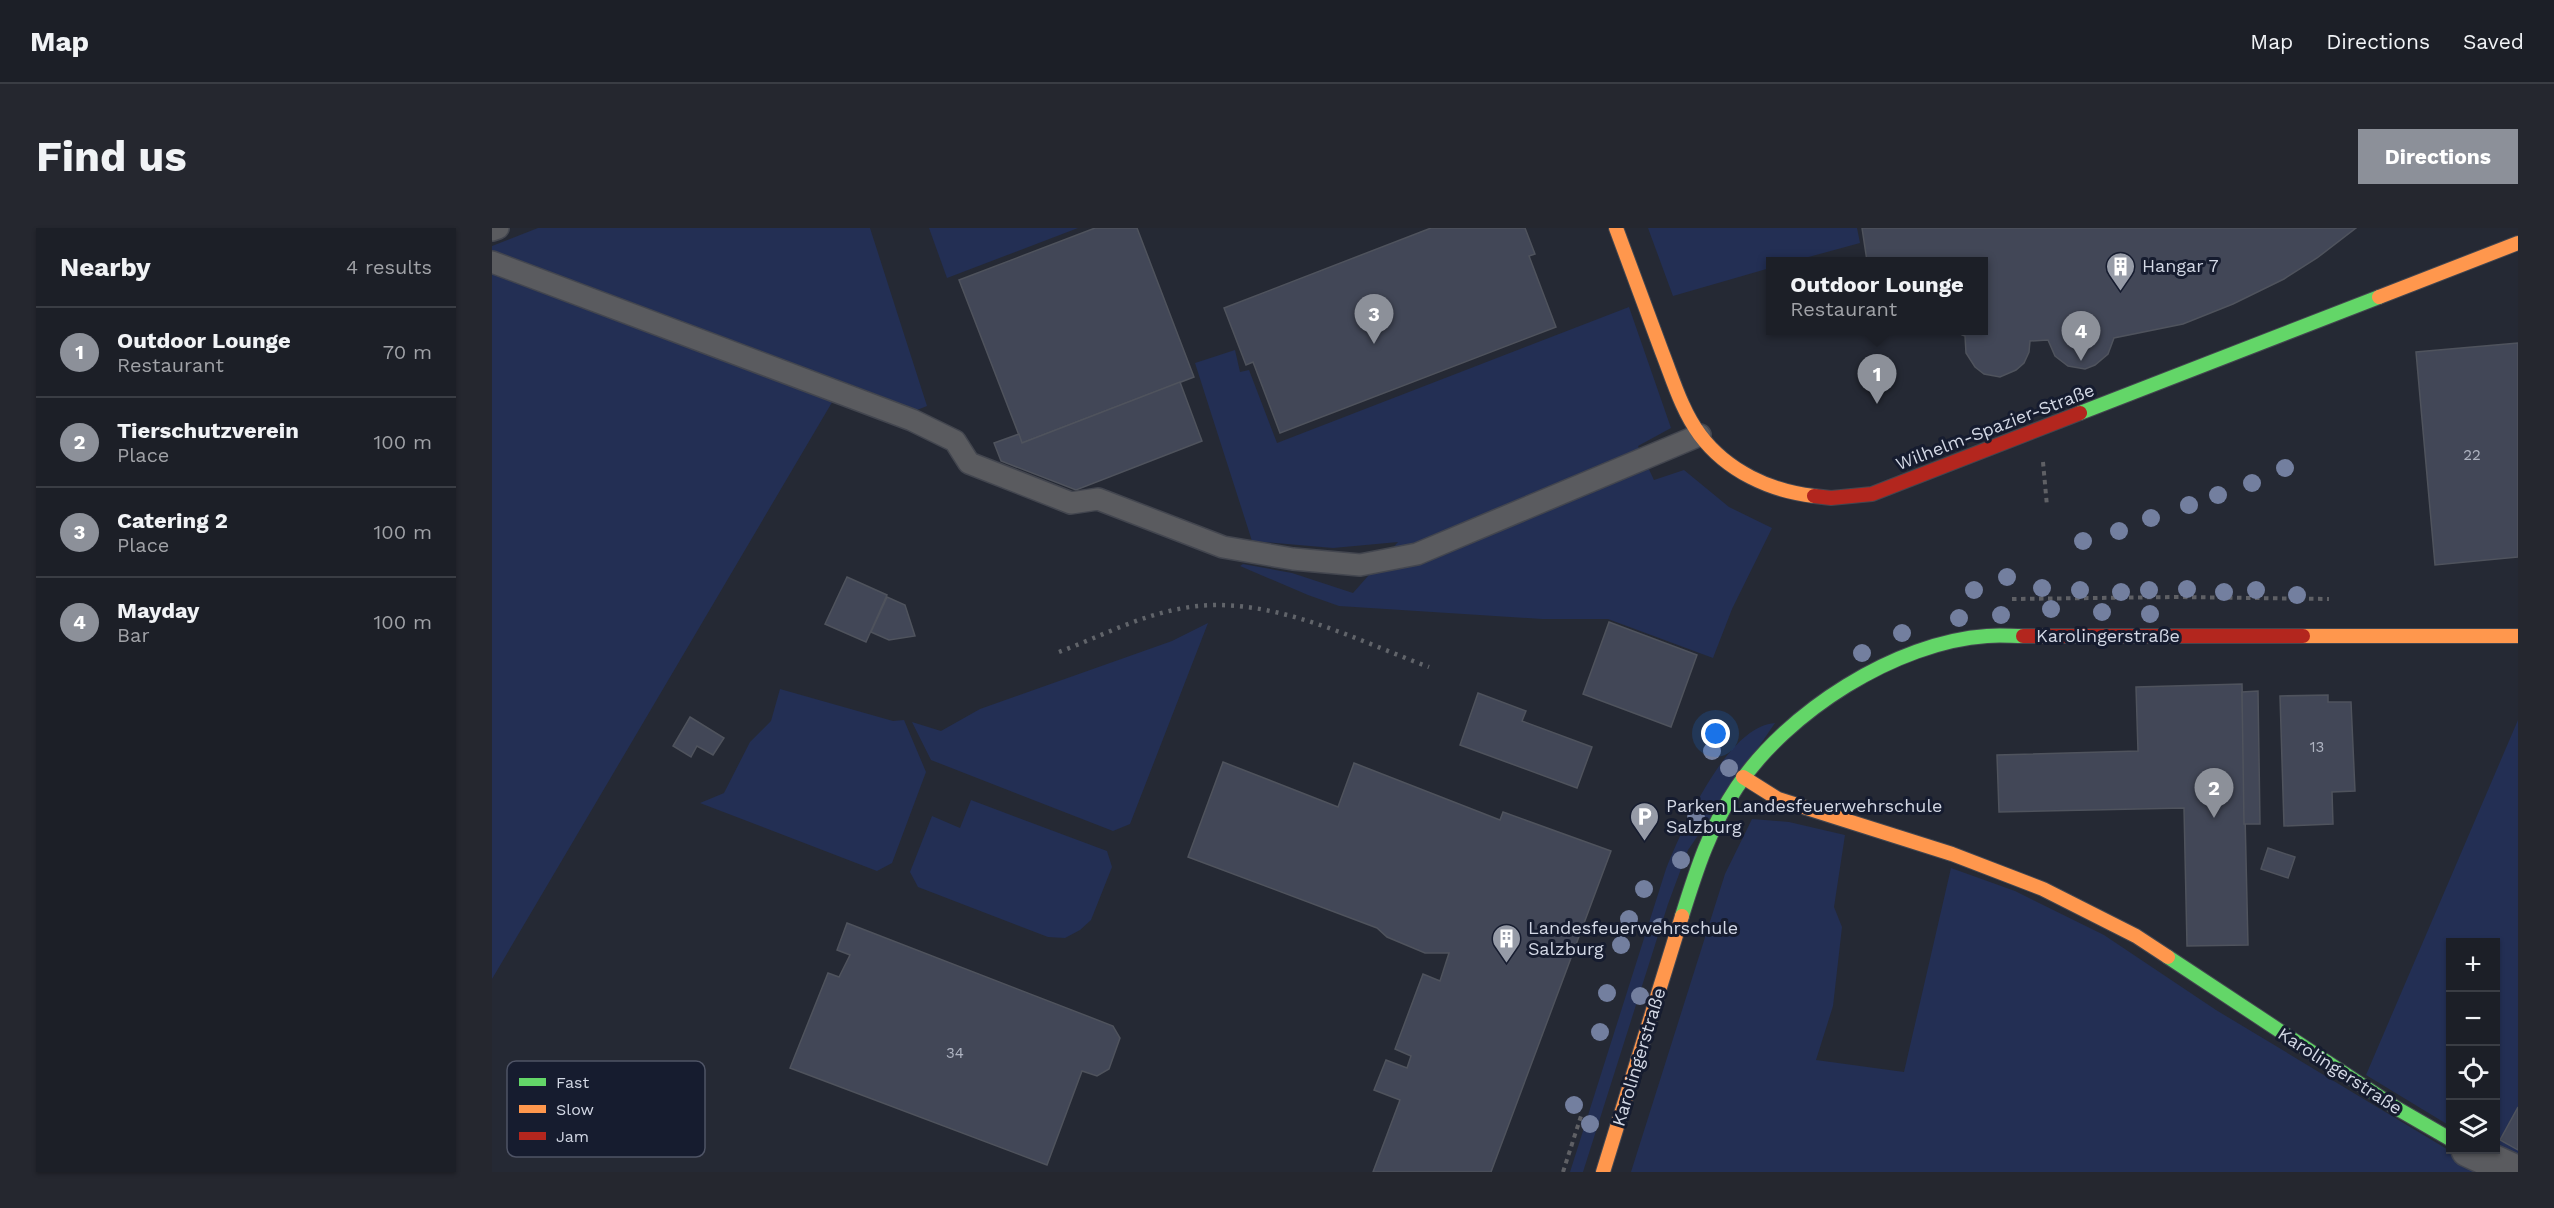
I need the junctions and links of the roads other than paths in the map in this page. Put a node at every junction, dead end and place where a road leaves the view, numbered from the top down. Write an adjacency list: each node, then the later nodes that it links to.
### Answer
1 (498, 228): 3 (lane)
2 (1616, 228): 6 (street, Wilhelm-Spazier-Straße)
3 (492, 230)
4 (2518, 243): 6 (street, Wilhelm-Spazier-Straße)
5 (492, 262): 6 (lane)
6 (1700, 435)
7 (2518, 636): 8 (street, Karolingerstraße)
8 (1743, 777): 9 (street, Karolingerstraße); 11 (street, Karolingerstraße)
9 (2446, 1136)
10 (2478, 1154): 12 (street)
11 (1603, 1172)
12 (2516, 1172)

